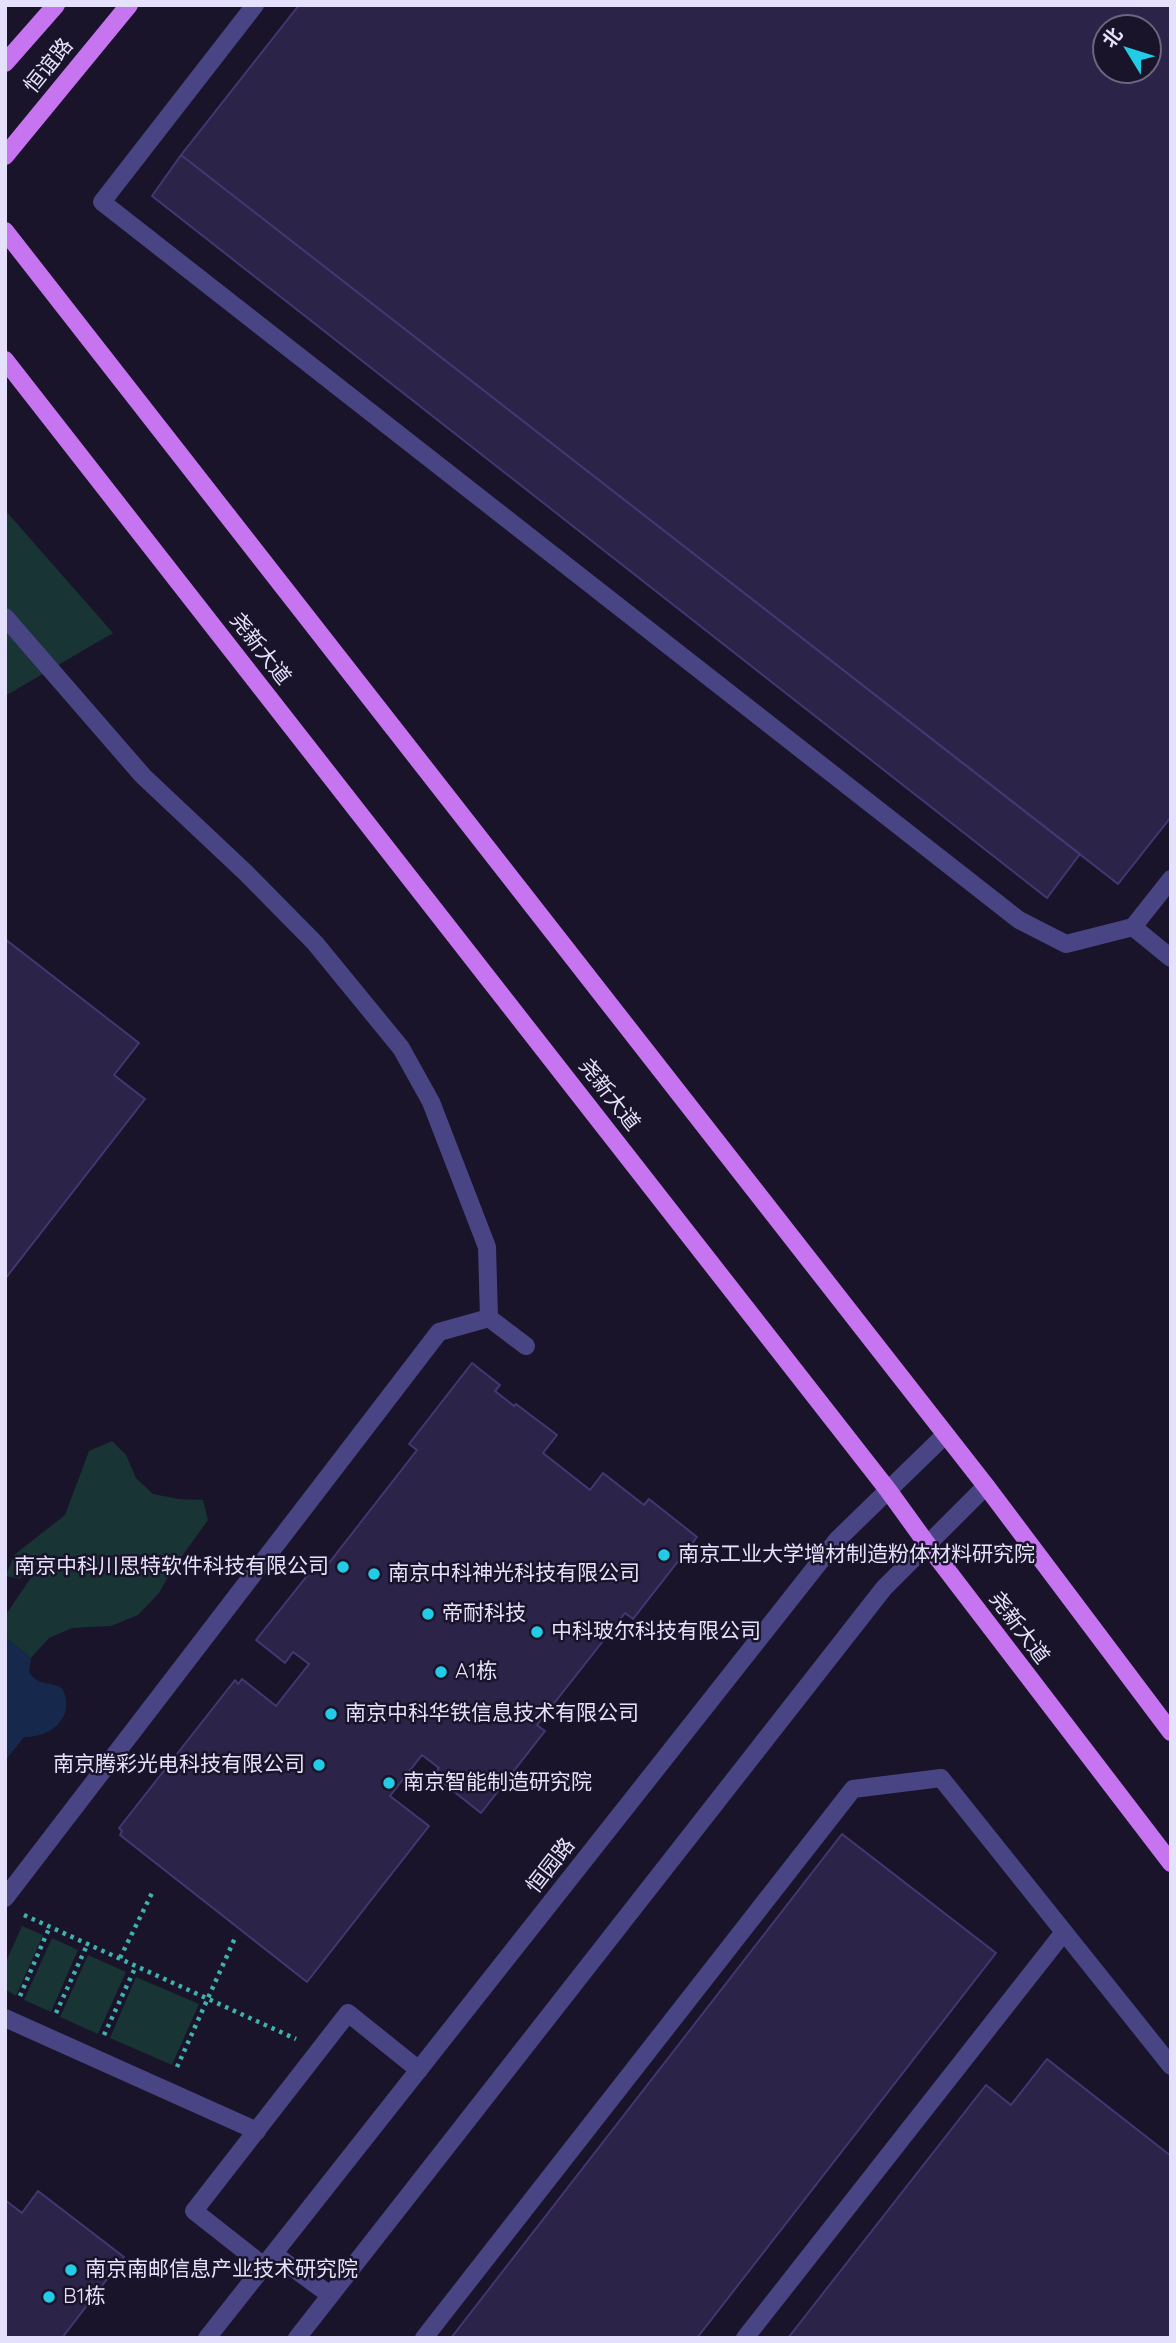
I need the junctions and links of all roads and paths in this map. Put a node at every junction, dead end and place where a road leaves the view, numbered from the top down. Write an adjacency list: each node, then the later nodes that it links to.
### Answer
1 (56, 5): 4 (main road, 恒谊路)
2 (129, 5): 5 (main road, 恒谊路)
3 (255, 5): 10 (street)
4 (5, 63)
5 (5, 156)
6 (5, 231): 14 (main road)
7 (5, 360): 16 (main road, 尧新大道)
8 (5, 617): 12 (street)
9 (1171, 878): 10 (street)
10 (1133, 927): 11 (street)
11 (1171, 958)
12 (489, 1318): 13 (street); 21 (street)
13 (526, 1346)
14 (945, 1435): 15 (main road); 16 (street, 恒园路)
15 (986, 1486): 17 (street); 18 (main road)
16 (888, 1490): 17 (main road, 尧新大道); 35 (street, 恒园路)
17 (927, 1544): 19 (main road, 尧新大道); 39 (street)
18 (1171, 1732)
19 (1171, 1863)
20 (153, 1891): 26 (path)
21 (11, 1904): 22 (path)
22 (50, 1927): 25 (path); 28 (path)
23 (1063, 1932): 34 (street); 42 (street); 43 (street)
24 (235, 1938): 29 (path)
25 (88, 1944): 26 (path); 30 (path)
26 (120, 1958): 27 (path)
27 (136, 1966): 29 (path); 32 (path)
28 (20, 1997)
29 (208, 1999): 33 (path); 36 (path)
30 (55, 2015)
31 (5, 2018): 37 (street)
32 (103, 2036)
33 (319, 2050): 35 (street); 37 (street)
34 (1171, 2066)
35 (419, 2070): 38 (street, 恒园路)
36 (176, 2071)
37 (257, 2131): 38 (street)
38 (269, 2260): 39 (street); 40 (street, 恒园路)
39 (330, 2295): 41 (street)
40 (207, 2338)
41 (297, 2338)
42 (424, 2338)
43 (745, 2338)

